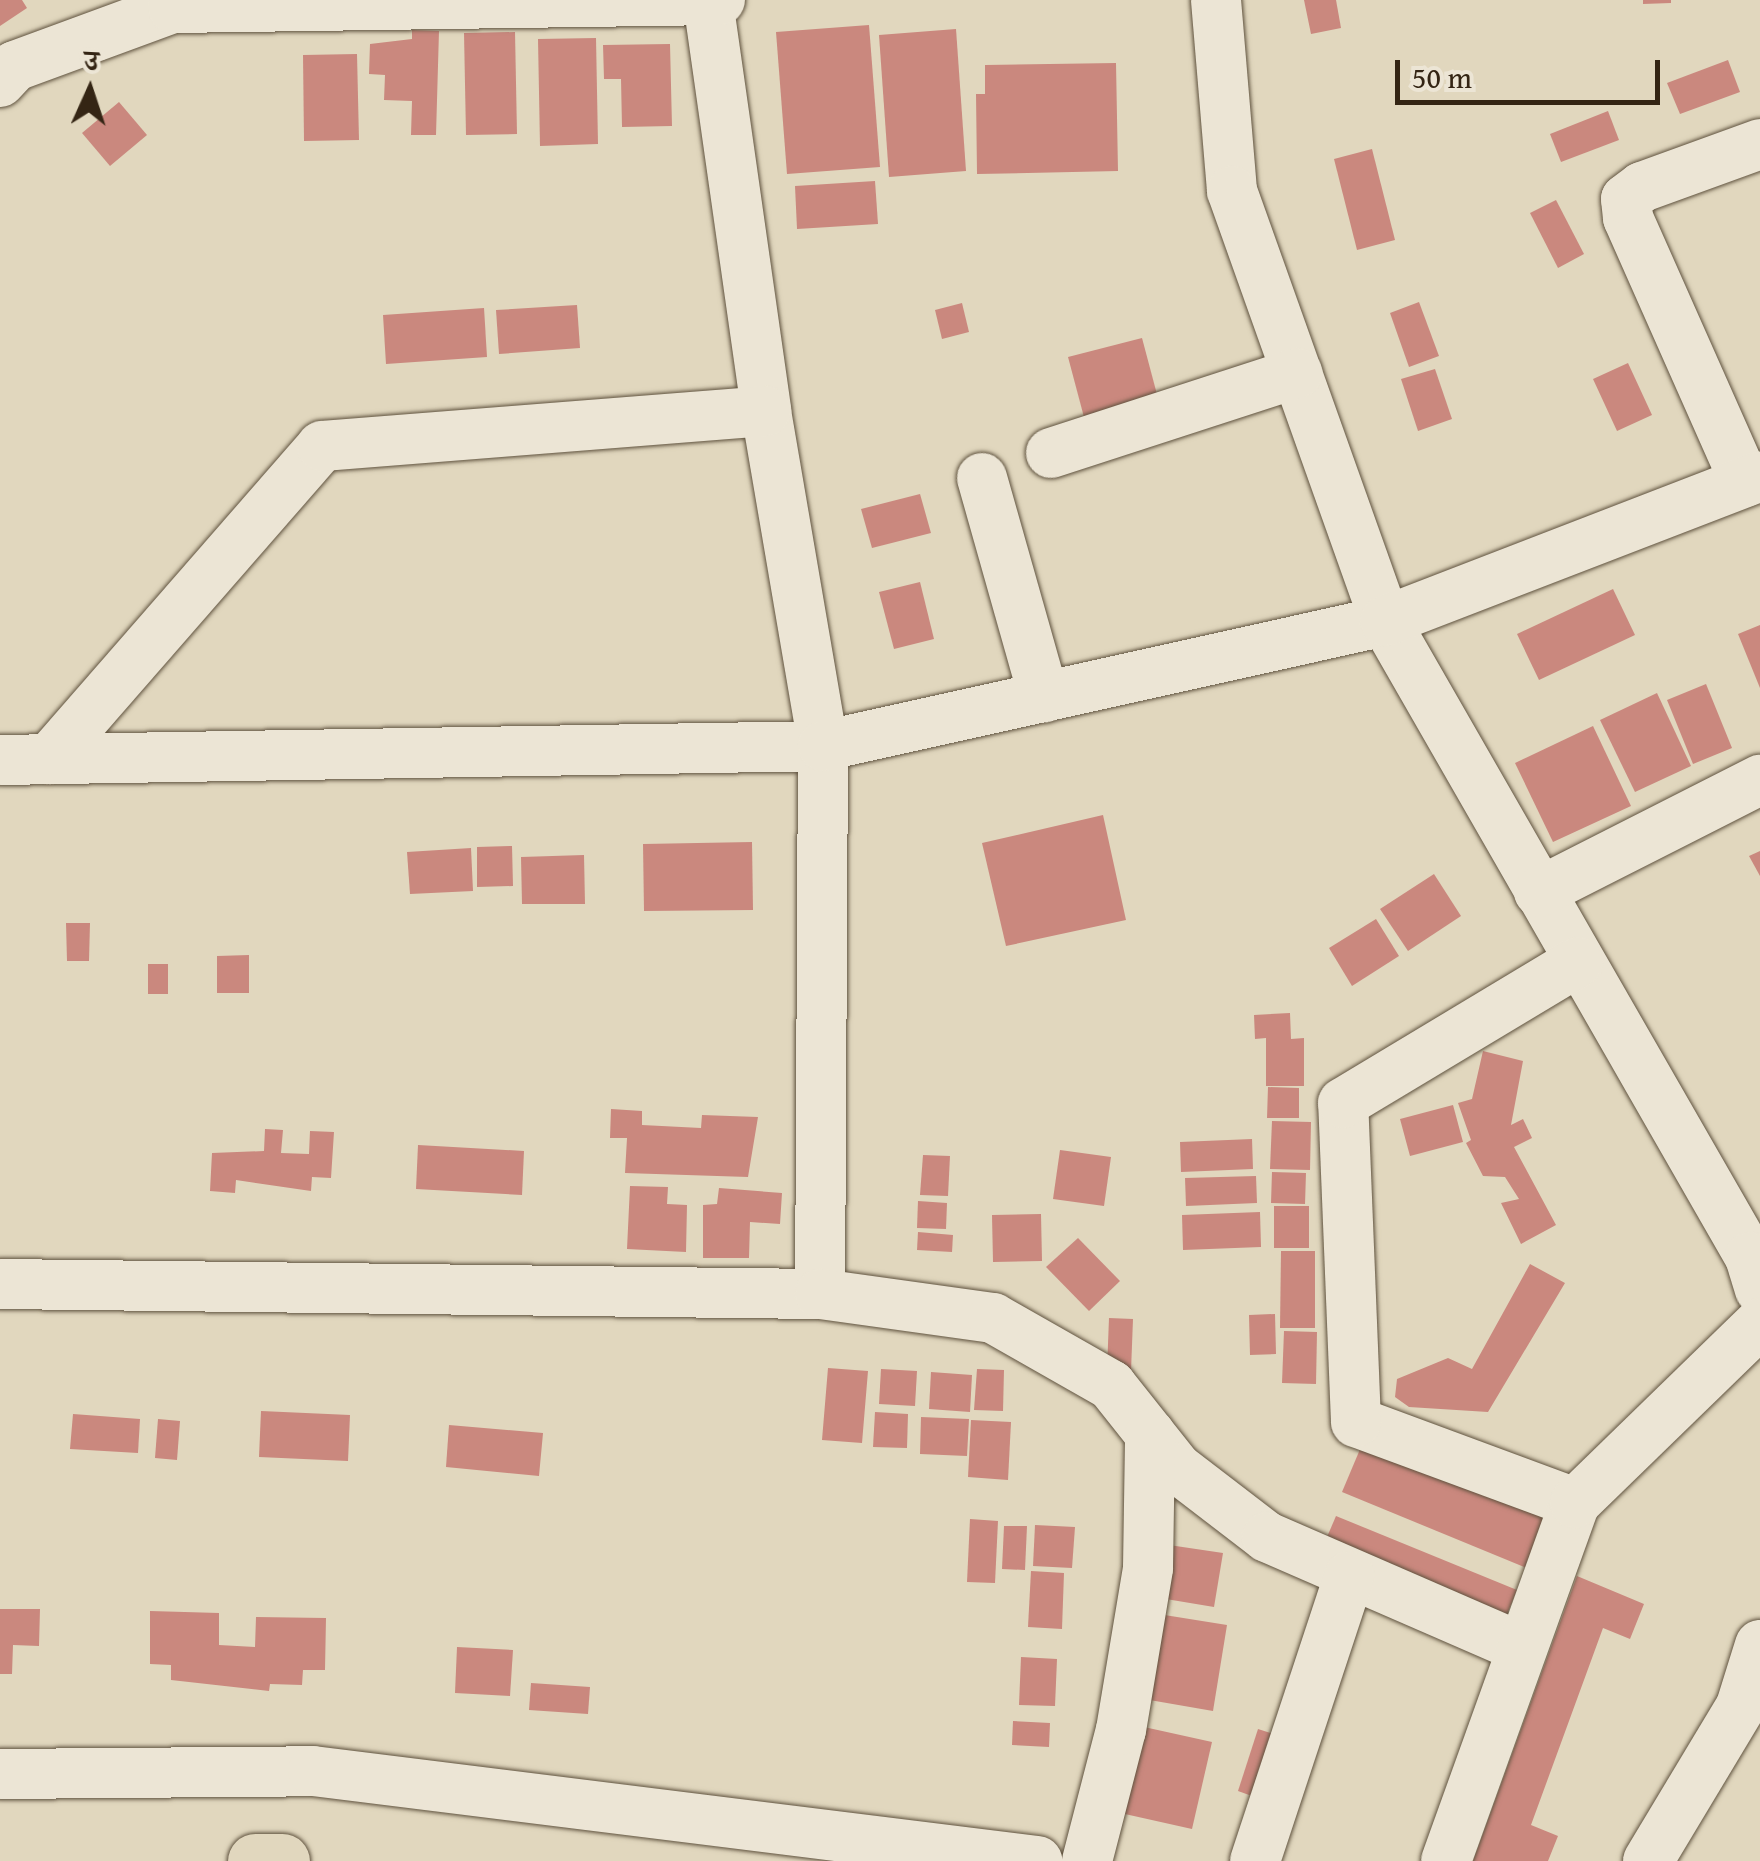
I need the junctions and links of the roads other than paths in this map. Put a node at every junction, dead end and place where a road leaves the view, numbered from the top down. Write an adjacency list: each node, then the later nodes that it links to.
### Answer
1 (708, 0): 2 (street); 4 (street); 7 (street)
2 (720, 0)
3 (1216, 0): 6 (street)
4 (0, 82)
5 (1760, 144): 10 (street)
6 (1297, 373): 8 (street); 11 (street)
7 (766, 411): 13 (street); 15 (street)
8 (1051, 453)
9 (982, 478): 12 (street)
10 (1752, 479): 11 (street)
11 (1386, 621): 12 (street); 17 (street)
12 (1044, 697): 13 (street)
13 (822, 746): 15 (street); 21 (street)
14 (0, 760): 15 (street)
15 (49, 760)
16 (1760, 780): 17 (street)
17 (1539, 892): 18 (street)
18 (1578, 962): 19 (street); 24 (street)
19 (1757, 1270)
20 (0, 1284): 21 (street)
21 (820, 1294): 23 (street)
22 (1760, 1322): 24 (street)
23 (1150, 1434): 25 (street); 33 (street)
24 (1575, 1503): 27 (street)
25 (1349, 1576): 27 (street); 34 (street)
26 (1760, 1645): 28 (street)
27 (1520, 1647): 35 (street)
28 (1750, 1709): 36 (street)
29 (0, 1774): 32 (street)
30 (255, 1861): 31 (main road)
31 (282, 1861)
32 (1036, 1861)
33 (1086, 1861)
34 (1254, 1861)
35 (1446, 1861)
36 (1648, 1861)

